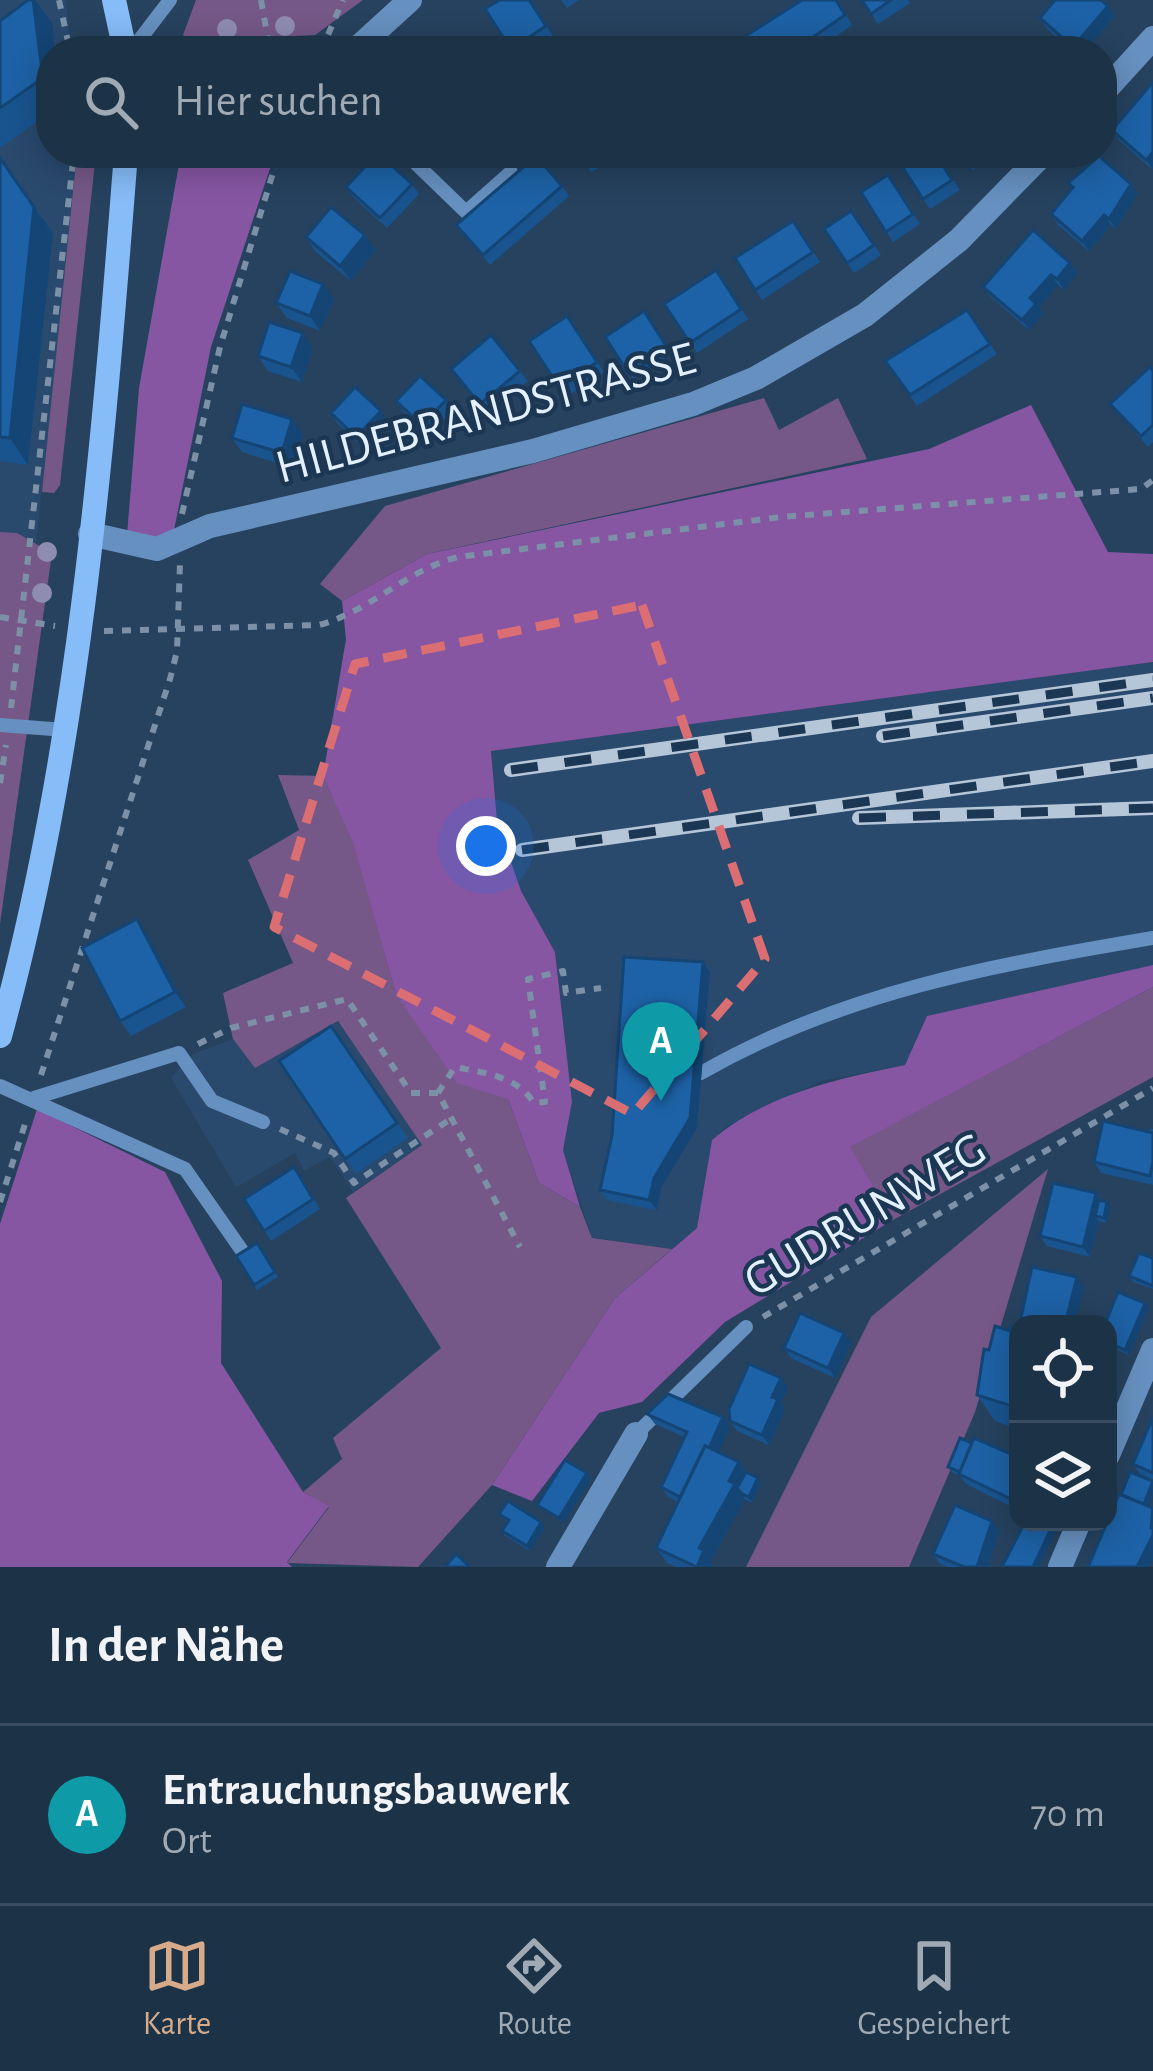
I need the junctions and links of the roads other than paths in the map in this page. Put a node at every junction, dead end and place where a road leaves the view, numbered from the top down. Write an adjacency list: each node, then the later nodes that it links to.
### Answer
1 (114, 0): 4 (main road)
2 (170, 0): 5 (lane)
3 (410, 0): 6 (street)
4 (124, 36)
5 (140, 36)
6 (370, 36)
7 (1153, 38): 8 (street)
8 (1117, 78)
9 (124, 168): 13 (main road)
10 (421, 168): 12 (lane)
11 (1029, 168): 13 (street, HILDEBRANDSTRASSE)
12 (511, 172)
13 (90, 534): 15 (main road)
14 (4, 726): 15 (lane)
15 (65, 730): 17 (main road)
16 (1153, 938): 18 (lane)
17 (0, 1036)
18 (701, 1073)
19 (0, 1086): 20 (lane)
20 (34, 1098): 21 (lane); 22 (lane)
21 (263, 1122)
22 (244, 1256)
23 (746, 1327): 26 (lane, GUDRUNWEG)
24 (1153, 1350): 25 (street)
25 (1117, 1434)
26 (636, 1435): 28 (street)
27 (1075, 1531): 29 (street)
28 (557, 1567)
29 (1060, 1567)

